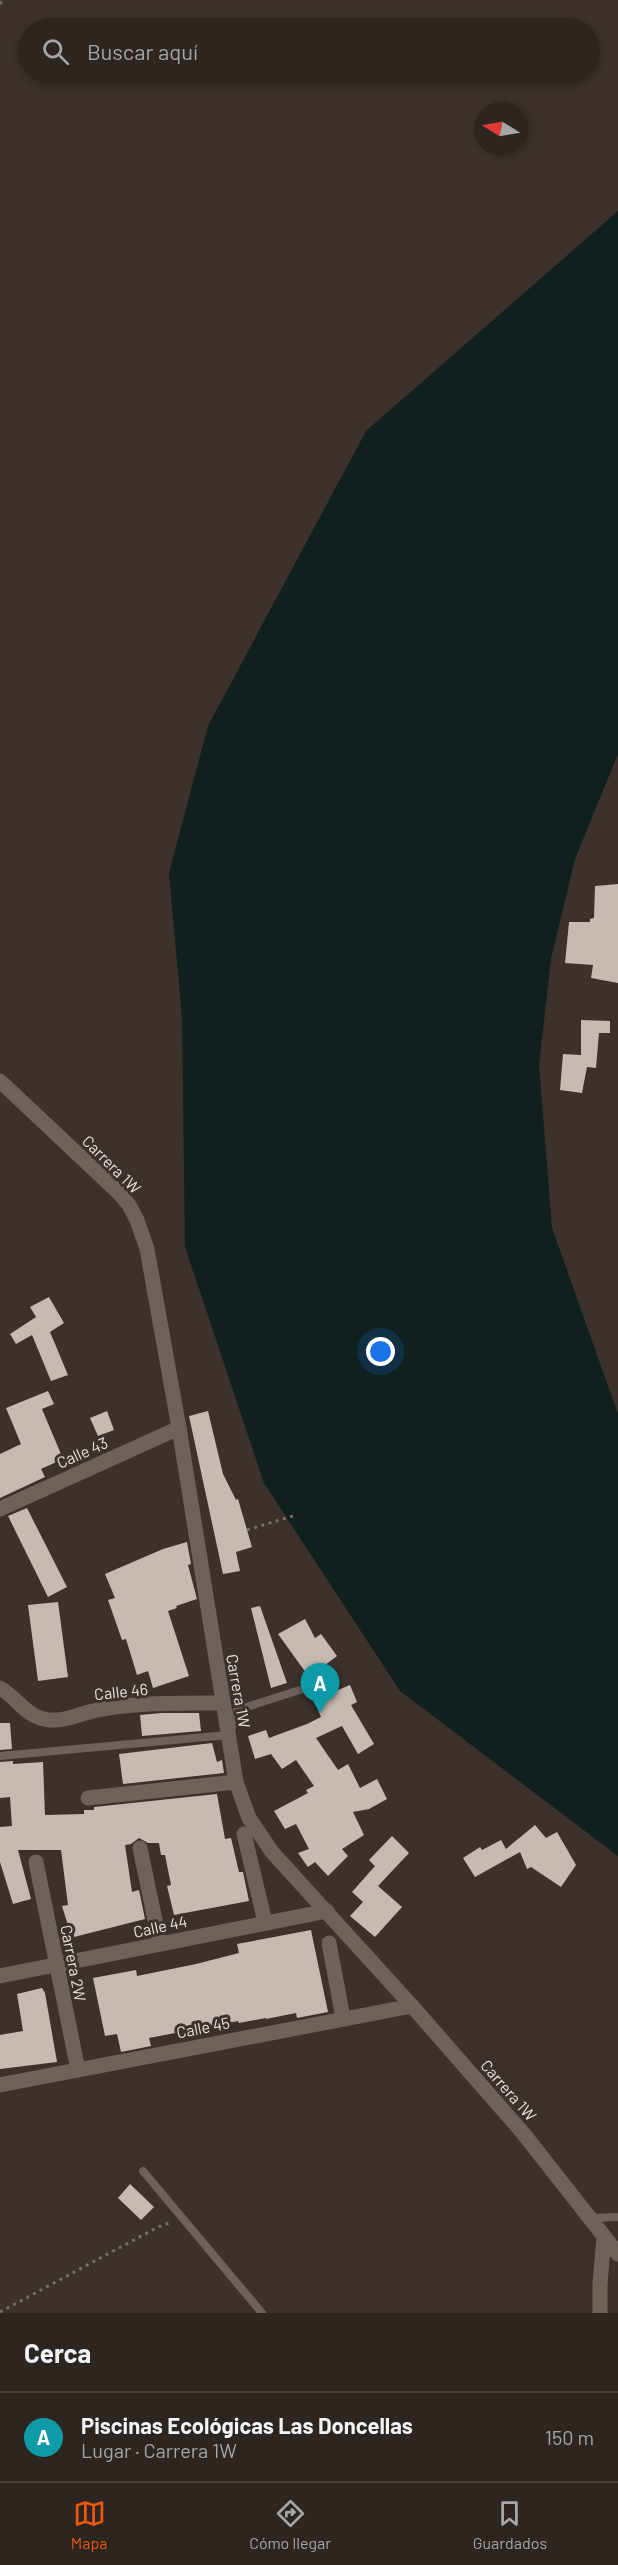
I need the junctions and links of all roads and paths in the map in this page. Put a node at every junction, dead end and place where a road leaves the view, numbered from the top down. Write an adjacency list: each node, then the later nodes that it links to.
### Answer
1 (3, 0): 2 (path)
2 (0, 4)
3 (0, 1081): 4 (street, Carrera 1W)
4 (179, 1428): 5 (street, Calle 43); 10 (street, Carrera 1W)
5 (0, 1509)
6 (296, 1515): 7 (path)
7 (247, 1530)
8 (0, 1688): 10 (street, Calle 46)
9 (303, 1689): 11 (lane)
10 (222, 1703): 11 (street, Carrera 1W)
11 (228, 1738): 12 (lane); 13 (street, Carrera 1W)
12 (0, 1756)
13 (236, 1782): 14 (street); 18 (street, Carrera 1W)
14 (88, 1798)
15 (244, 1834): 19 (street)
16 (140, 1848): 21 (street)
17 (36, 1862): 22 (street, Carrera 2W)
18 (327, 1911): 19 (street, Calle 44); 24 (street, Carrera 1W)
19 (265, 1922): 21 (street, Calle 44)
20 (329, 1943): 25 (street)
21 (160, 1944): 22 (street, Calle 44)
22 (56, 1965): 23 (street, Calle 44); 26 (street, Carrera 2W)
23 (0, 1976)
24 (412, 2006): 25 (street, Calle 45); 31 (street, Carrera 1W)
25 (343, 2018): 26 (street, Calle 45)
26 (78, 2070): 27 (street, Calle 45)
27 (0, 2085)
28 (143, 2171): 30 (lane)
29 (618, 2217): 31 (lane)
30 (182, 2218): 34 (path); 35 (lane)
31 (589, 2218): 32 (street, Carrera 1W)
32 (604, 2237): 33 (street, Carrera 1W); 36 (street)
33 (618, 2254)
34 (0, 2312)
35 (262, 2313)
36 (600, 2313)

